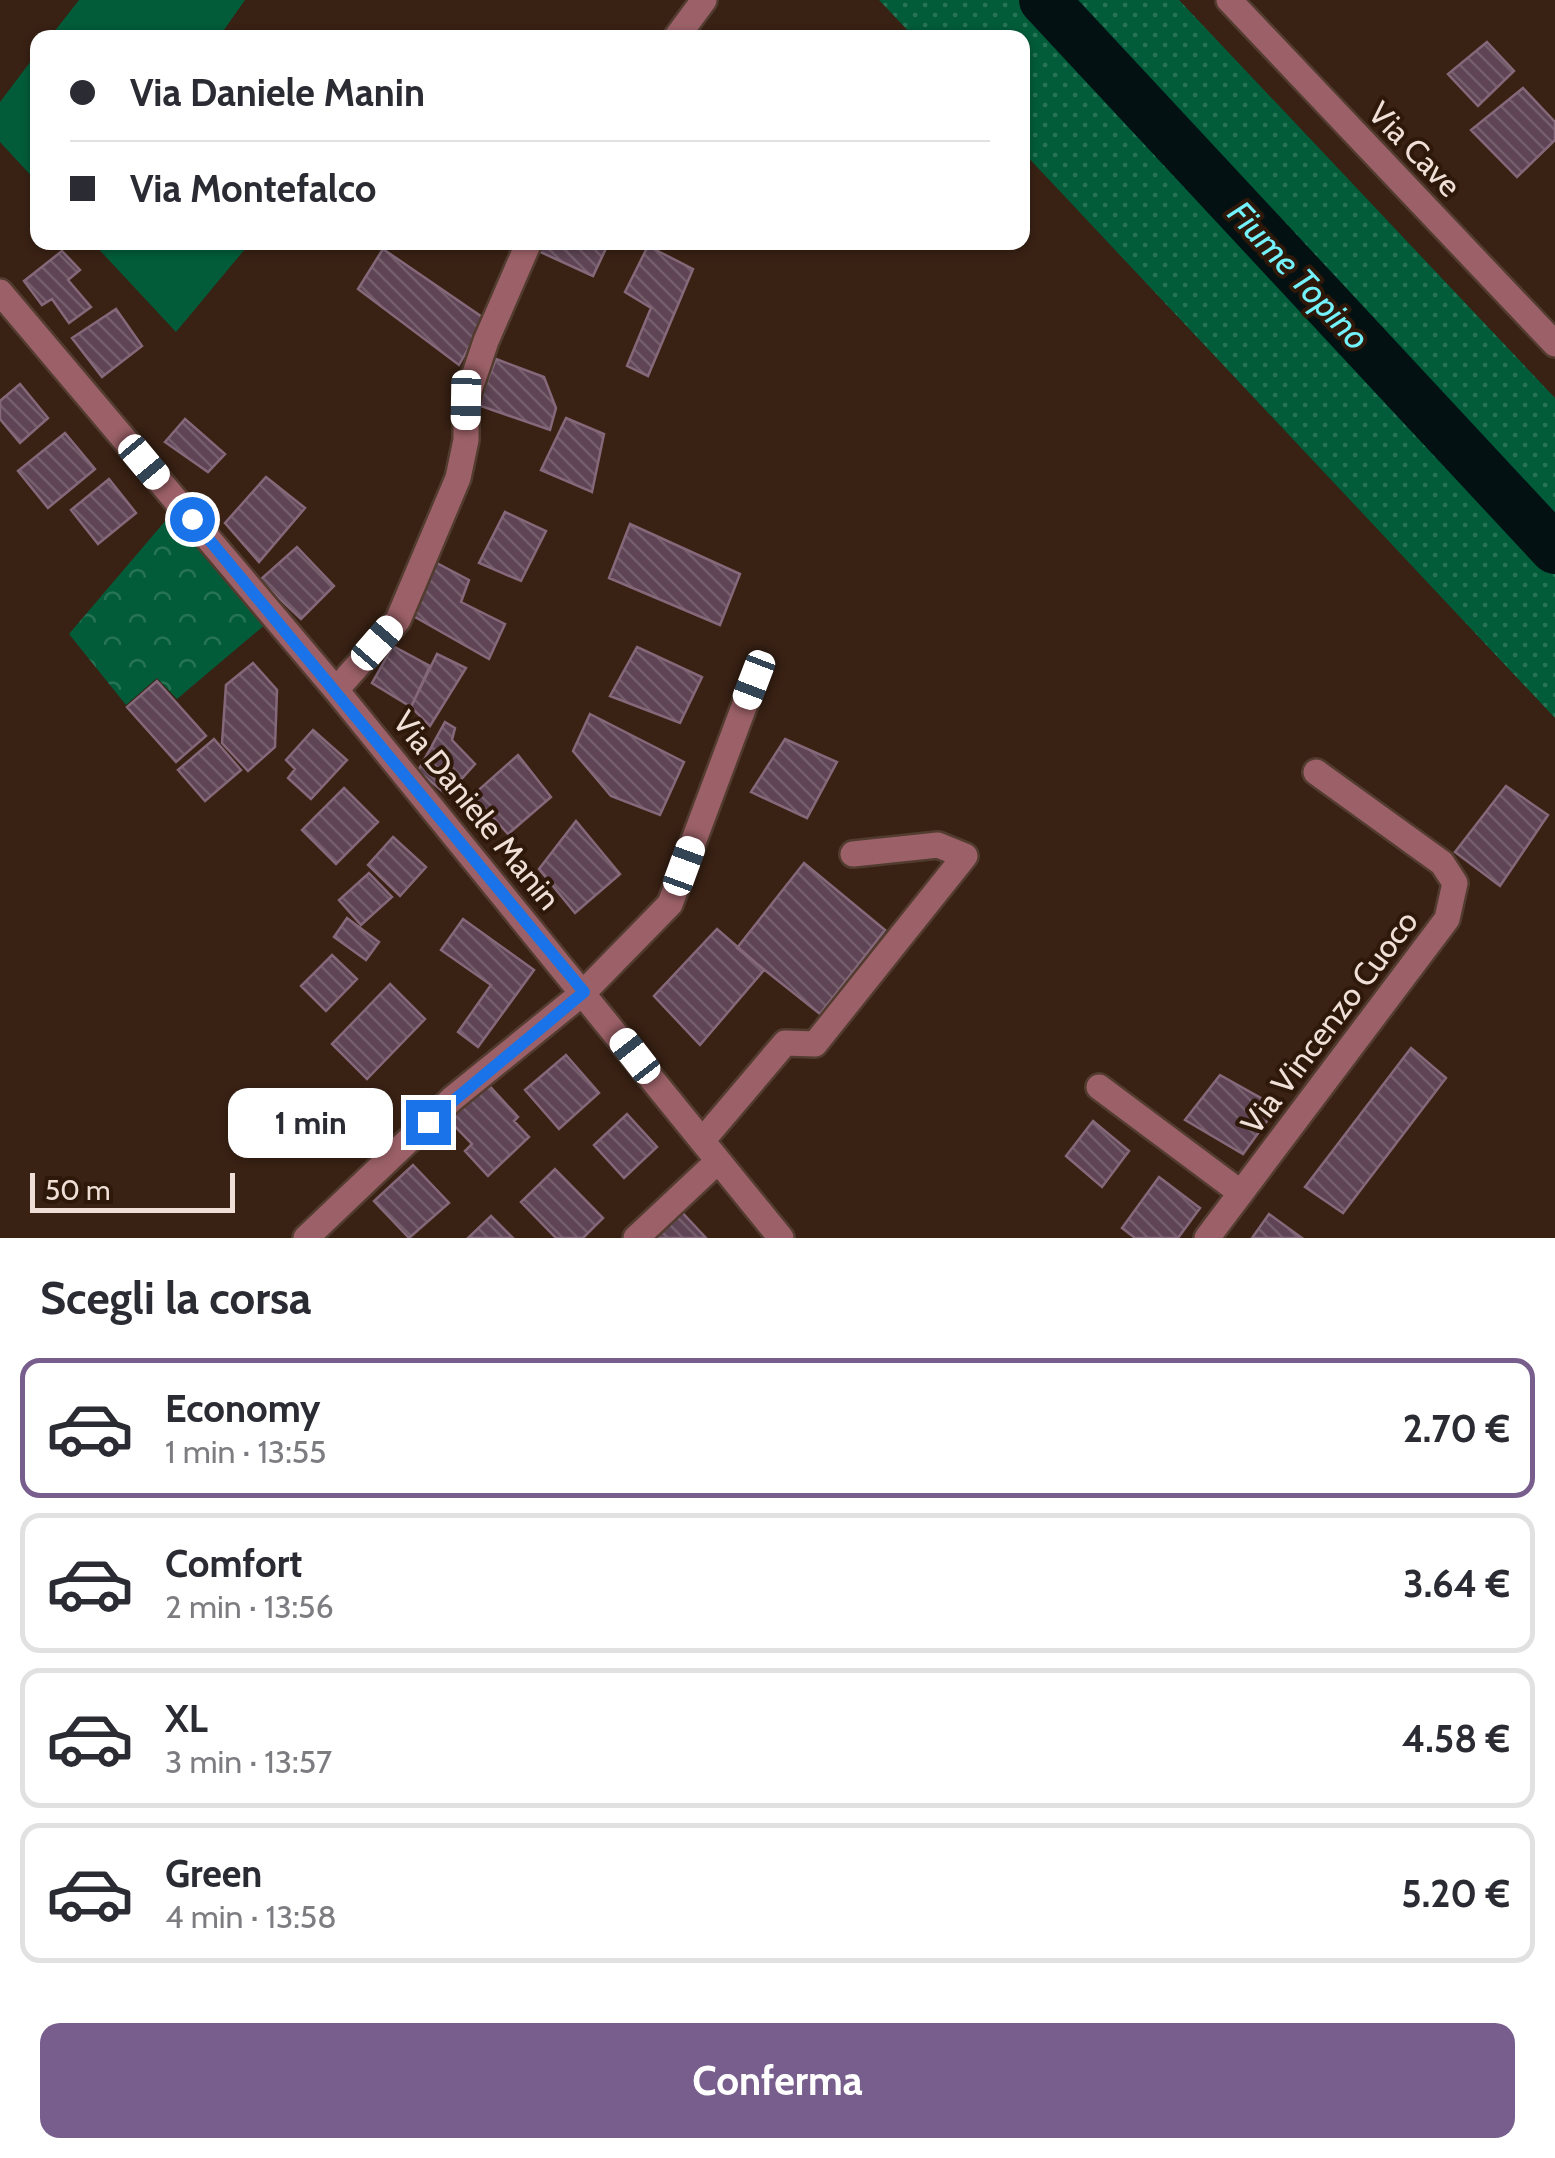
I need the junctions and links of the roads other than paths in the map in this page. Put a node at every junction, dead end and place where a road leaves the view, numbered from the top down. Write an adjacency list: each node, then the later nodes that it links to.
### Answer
1 (704, 0): 3 (street)
2 (1228, 0): 6 (street, Via Cave)
3 (682, 30)
4 (526, 250): 8 (street)
5 (0, 292): 8 (street, Via Daniele Manin)
6 (1555, 344)
7 (754, 680): 11 (street)
8 (336, 690): 11 (street, Via Daniele Manin)
9 (1316, 772): 14 (street, Via Vincenzo Cuoco)
10 (854, 854): 13 (street)
11 (584, 992): 13 (street, Via Daniele Manin); 15 (street)
12 (1098, 1087): 14 (street)
13 (710, 1151): 16 (street); 17 (street, Via Daniele Manin)
14 (1241, 1193): 18 (street, Via Vincenzo Cuoco)
15 (306, 1238)
16 (636, 1238)
17 (781, 1238)
18 (1207, 1238)

